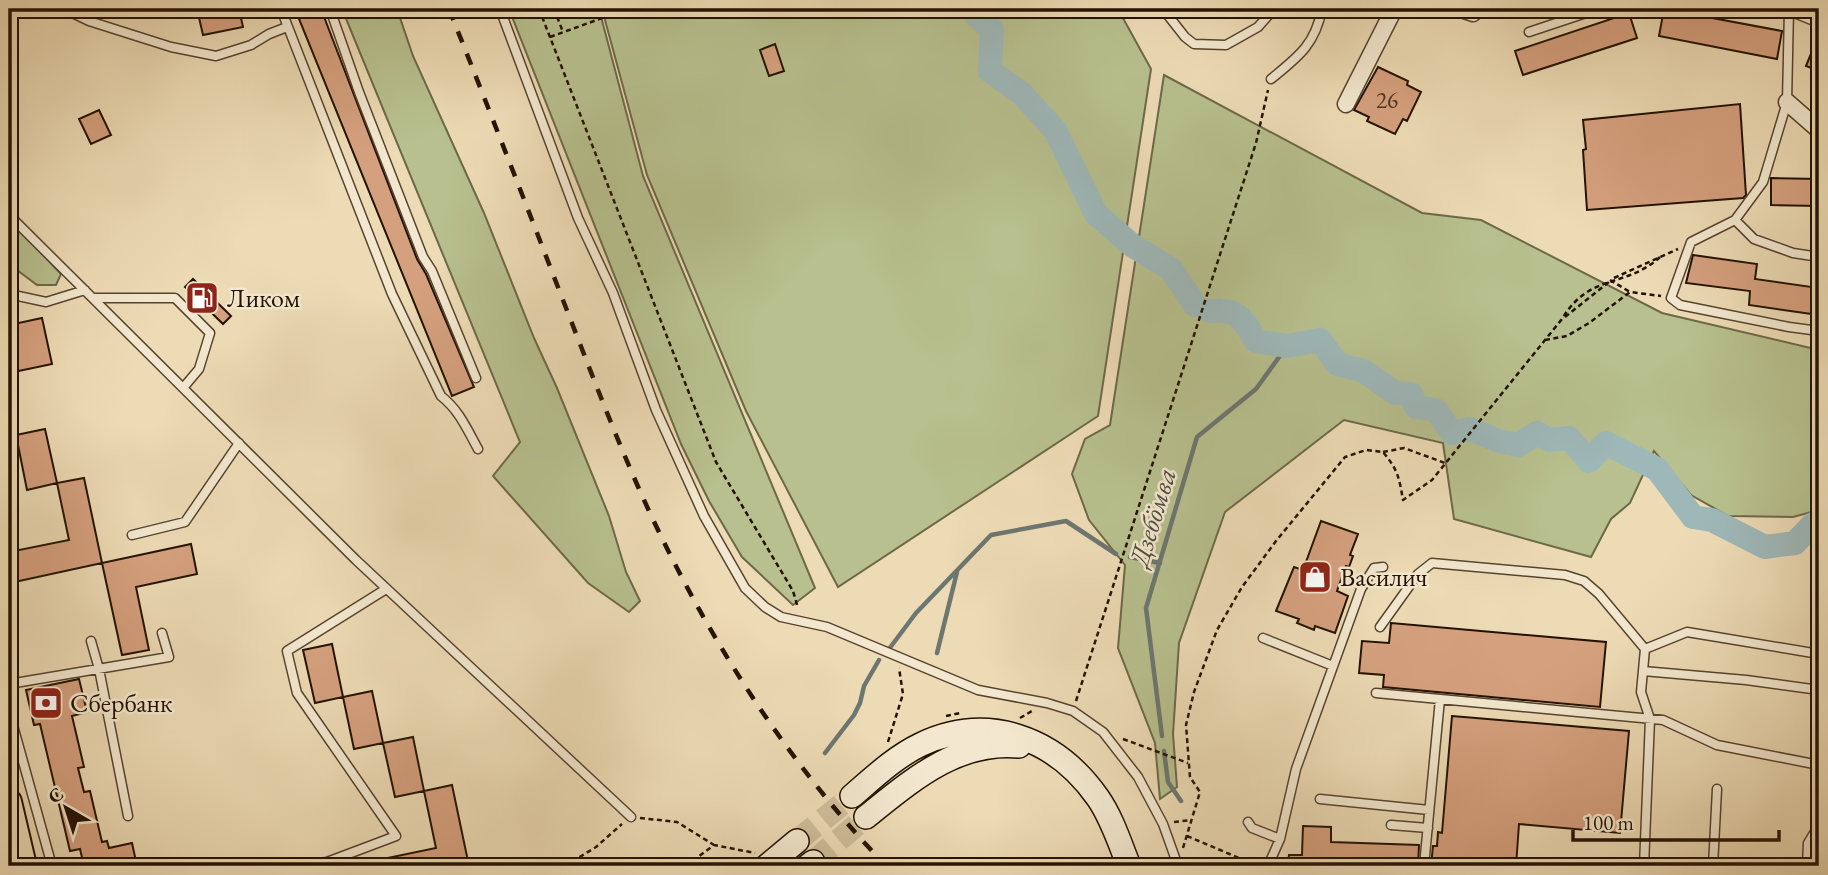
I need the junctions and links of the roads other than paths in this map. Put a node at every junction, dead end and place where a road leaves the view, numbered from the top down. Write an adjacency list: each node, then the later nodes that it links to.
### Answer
1 (64, 9): 13 (lane)
2 (281, 9): 13 (lane)
3 (330, 9): 26 (lane)
4 (500, 9): 65 (lane)
5 (1163, 9): 6 (lane)
6 (1275, 9)
7 (1322, 9): 15 (lane)
8 (1394, 9): 17 (street)
9 (1598, 9): 14 (lane)
10 (1777, 9): 11 (lane)
11 (1789, 10): 12 (lane); 16 (lane)
12 (1819, 23)
13 (287, 27): 29 (lane)
14 (1529, 32)
15 (1270, 79)
16 (1787, 102): 18 (street); 20 (lane)
17 (1346, 104)
18 (1819, 130)
19 (9, 215): 22 (lane)
20 (1735, 220): 21 (lane); 25 (lane)
21 (1819, 257)
22 (85, 290): 23 (lane); 24 (lane)
23 (9, 294)
24 (93, 298): 27 (lane); 27 (lane)
25 (1819, 331)
26 (476, 378)
27 (183, 388): 28 (lane)
28 (239, 443): 30 (lane); 32 (lane)
29 (478, 449)
30 (132, 535)
31 (1384, 567): 39 (lane)
32 (386, 589): 56 (lane); 68 (lane)
33 (1380, 627): 37 (lane)
34 (162, 633): 40 (lane)
35 (1263, 638): 39 (lane)
36 (90, 641): 40 (lane)
37 (1645, 649): 38 (lane); 41 (lane)
38 (1819, 654)
39 (1334, 666): 62 (lane)
40 (99, 668): 42 (lane); 55 (lane)
41 (1643, 671): 43 (lane); 47 (lane)
42 (9, 684)
43 (1819, 690)
44 (1376, 693): 45 (lane)
45 (1440, 699): 47 (lane); 54 (lane)
46 (9, 711): 67 (lane)
47 (1650, 719): 49 (lane); 72 (lane)
48 (1065, 761): 51 (main road); 57 (main road); 69 (main road)
49 (1819, 765)
50 (1717, 789): 73 (lane)
51 (852, 796)
52 (1320, 799): 54 (lane)
53 (9, 802): 66 (main road)
54 (1429, 810): 61 (lane)
55 (128, 816)
56 (631, 817)
57 (866, 817)
58 (1248, 822): 62 (lane)
59 (1391, 825): 61 (lane)
60 (1819, 825): 74 (lane)
61 (1428, 828): 71 (lane)
62 (1280, 839): 70 (lane)
63 (797, 841): 64 (main road)
64 (761, 860)
65 (1177, 865)
66 (24, 866)
67 (51, 866)
68 (295, 866)
69 (1129, 866)
70 (1268, 866)
71 (1424, 866)
72 (1644, 866)
73 (1713, 866)
74 (1807, 866)

